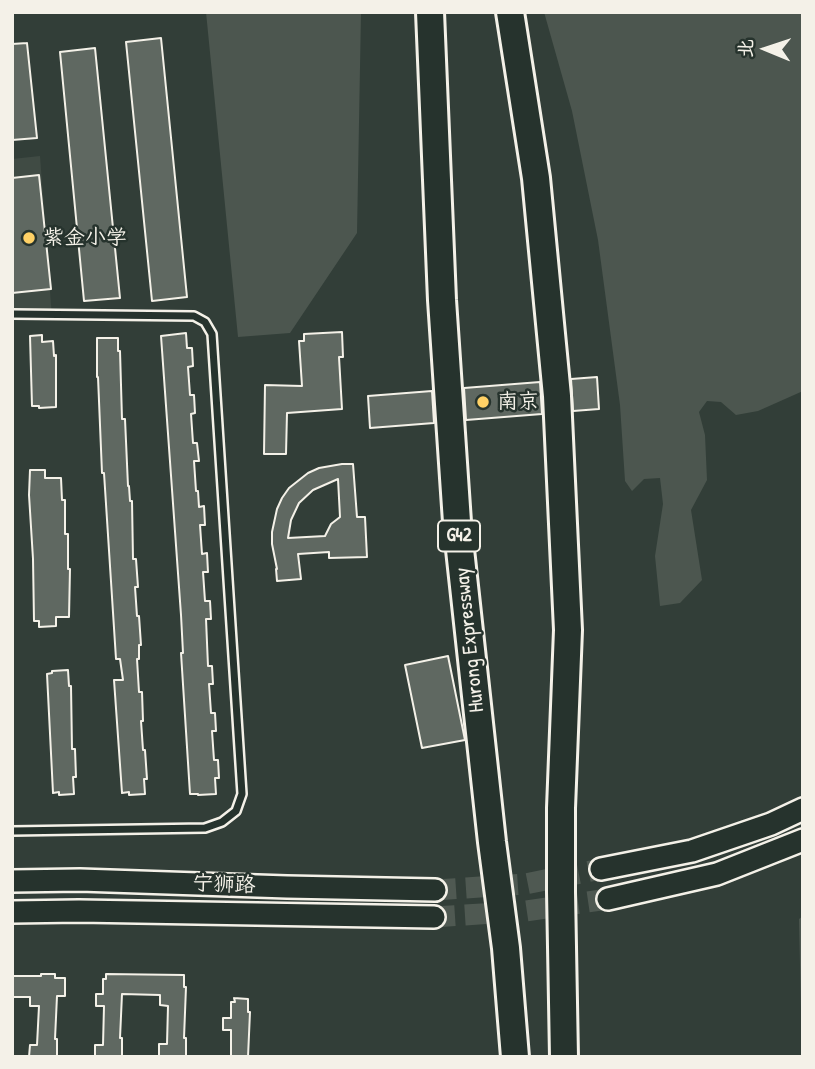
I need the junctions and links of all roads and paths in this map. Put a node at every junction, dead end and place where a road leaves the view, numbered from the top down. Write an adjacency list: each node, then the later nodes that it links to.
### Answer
1 (430, 12): 13 (highway, Hurong Expressway / G42)
2 (510, 12): 14 (highway)
3 (12, 314): 5 (lane)
4 (803, 809): 7 (main road)
5 (12, 831)
6 (803, 840): 10 (main road)
7 (601, 869)
8 (12, 881): 9 (main road, 宁狮路)
9 (435, 890)
10 (608, 899)
11 (12, 912): 12 (main road, 宁狮路)
12 (434, 917)
13 (515, 1057)
14 (564, 1057)

